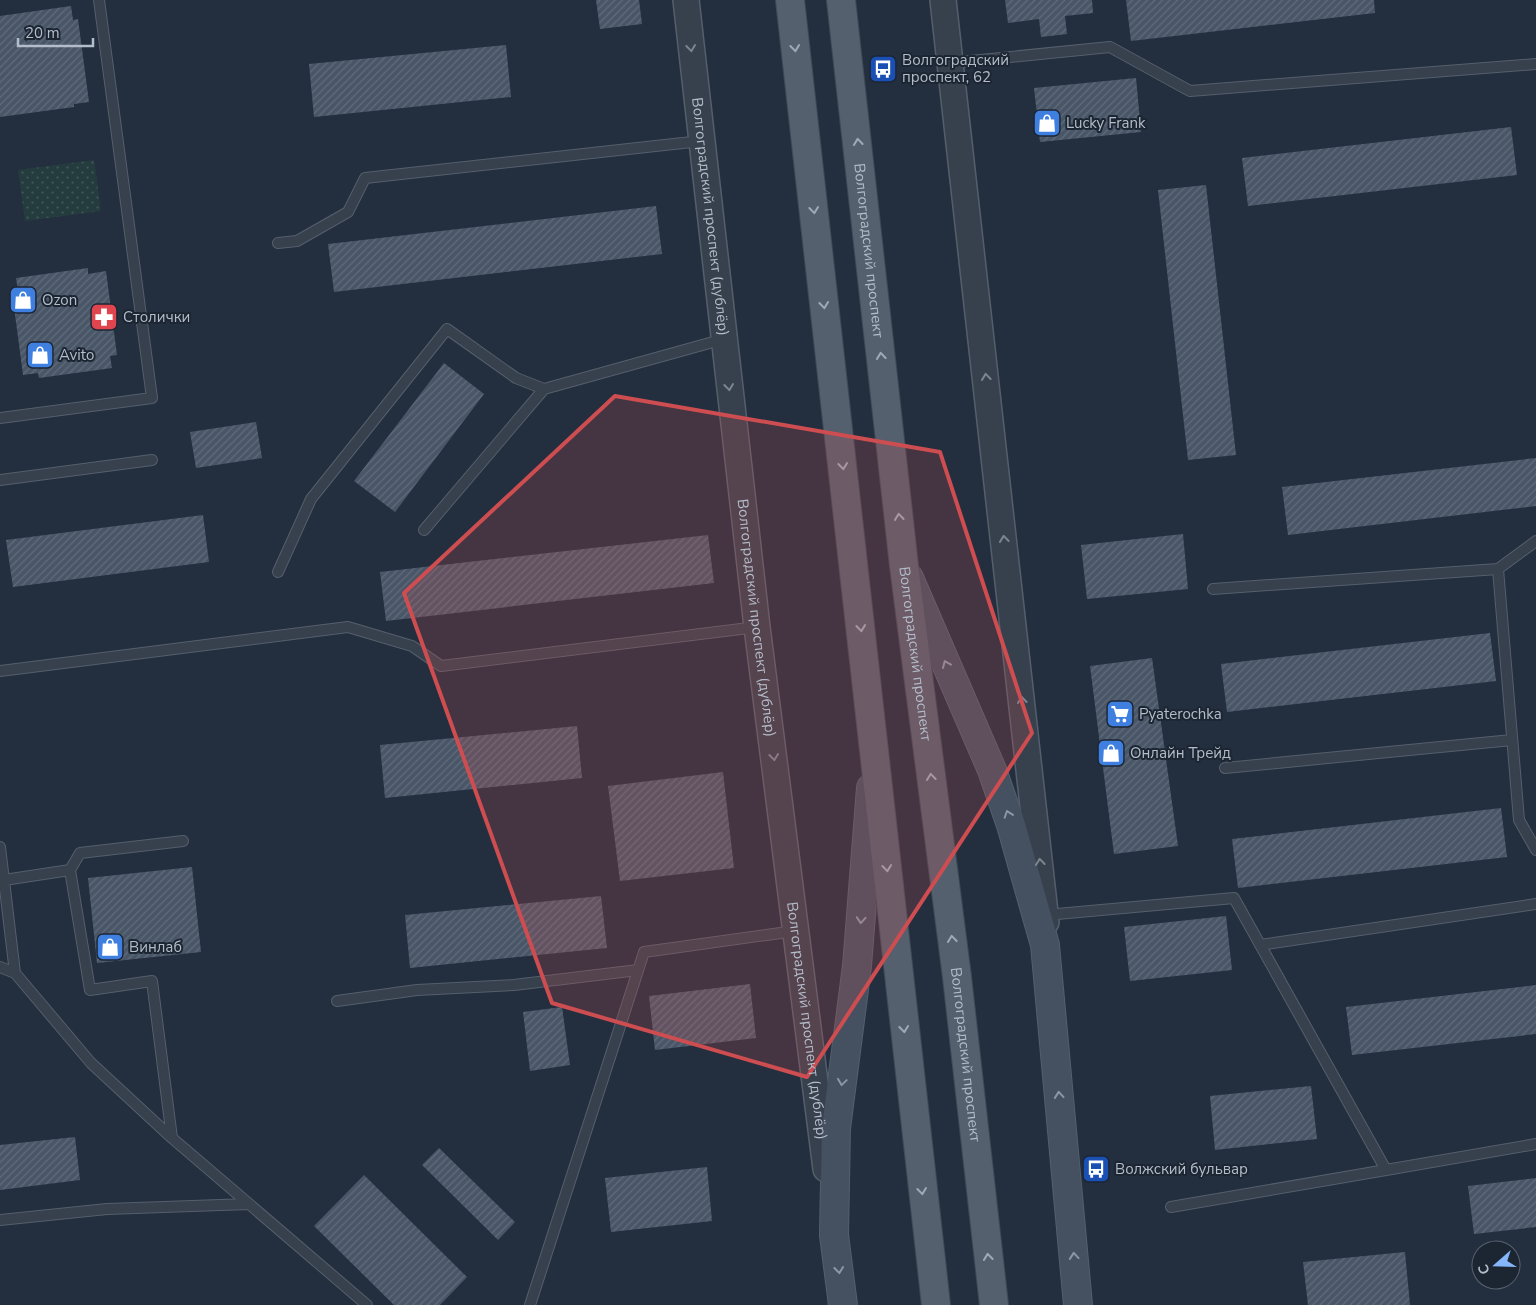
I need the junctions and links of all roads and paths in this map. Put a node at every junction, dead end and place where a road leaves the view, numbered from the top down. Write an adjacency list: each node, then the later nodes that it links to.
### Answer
1 (99, 0): 12 (lane)
2 (686, 0): 8 (street, Волгоградский проспект (дублёр), one-way to 8)
3 (790, 0): 24 (main road, one-way to 24)
4 (841, 0): 17 (main road, Волгоградский проспект, one-way to 4)
5 (943, 0): 6 (street)
6 (950, 63): 7 (lane); 32 (street, one-way to 6)
7 (1536, 64)
8 (702, 141): 9 (lane); 10 (street, Волгоградский проспект (дублёр))
9 (278, 243)
10 (724, 339): 11 (lane); 21 (street, Волгоградский проспект (дублёр), one-way to 21)
11 (544, 390): 15 (lane); 19 (lane)
12 (0, 418)
13 (152, 460): 14 (lane)
14 (0, 480)
15 (424, 530)
16 (1536, 541): 18 (lane)
17 (904, 566): 35 (main road, one-way to 17); 51 (main road, Волгоградский проспект, one-way to 17)
18 (1498, 568): 20 (lane); 23 (lane)
19 (278, 572)
20 (1213, 589)
21 (757, 627): 22 (lane); 33 (street, Волгоградский проспект (дублёр), one-way to 33)
22 (0, 671)
23 (1512, 740): 25 (lane); 28 (lane)
24 (874, 750): 46 (main road, Волгоградский проспект (дублёр), one-way to 46); 50 (main road, one-way to 50)
25 (1225, 768)
26 (183, 841): 29 (lane)
27 (0, 847): 30 (lane)
28 (1536, 850)
29 (70, 870): 30 (lane); 40 (lane)
30 (4, 880): 38 (lane)
31 (1536, 904): 34 (lane)
32 (1046, 915): 34 (lane); 35 (street)
33 (796, 931): 37 (lane); 46 (street, Волгоградский проспект (дублёр))
34 (1260, 944): 42 (lane)
35 (1045, 945): 52 (main road, one-way to 35)
36 (0, 967): 38 (lane)
37 (638, 970): 39 (lane); 48 (lane)
38 (15, 973): 40 (lane)
39 (338, 1001)
40 (172, 1138): 43 (lane)
41 (1536, 1144): 42 (lane)
42 (1386, 1170): 44 (lane)
43 (250, 1204): 45 (lane); 47 (lane)
44 (1171, 1207)
45 (0, 1220)
46 (834, 1235): 49 (main road, Волгоградский проспект (дублёр), one-way to 49)
47 (367, 1305)
48 (530, 1305)
49 (843, 1305)
50 (936, 1305)
51 (994, 1305)
52 (1078, 1305)

